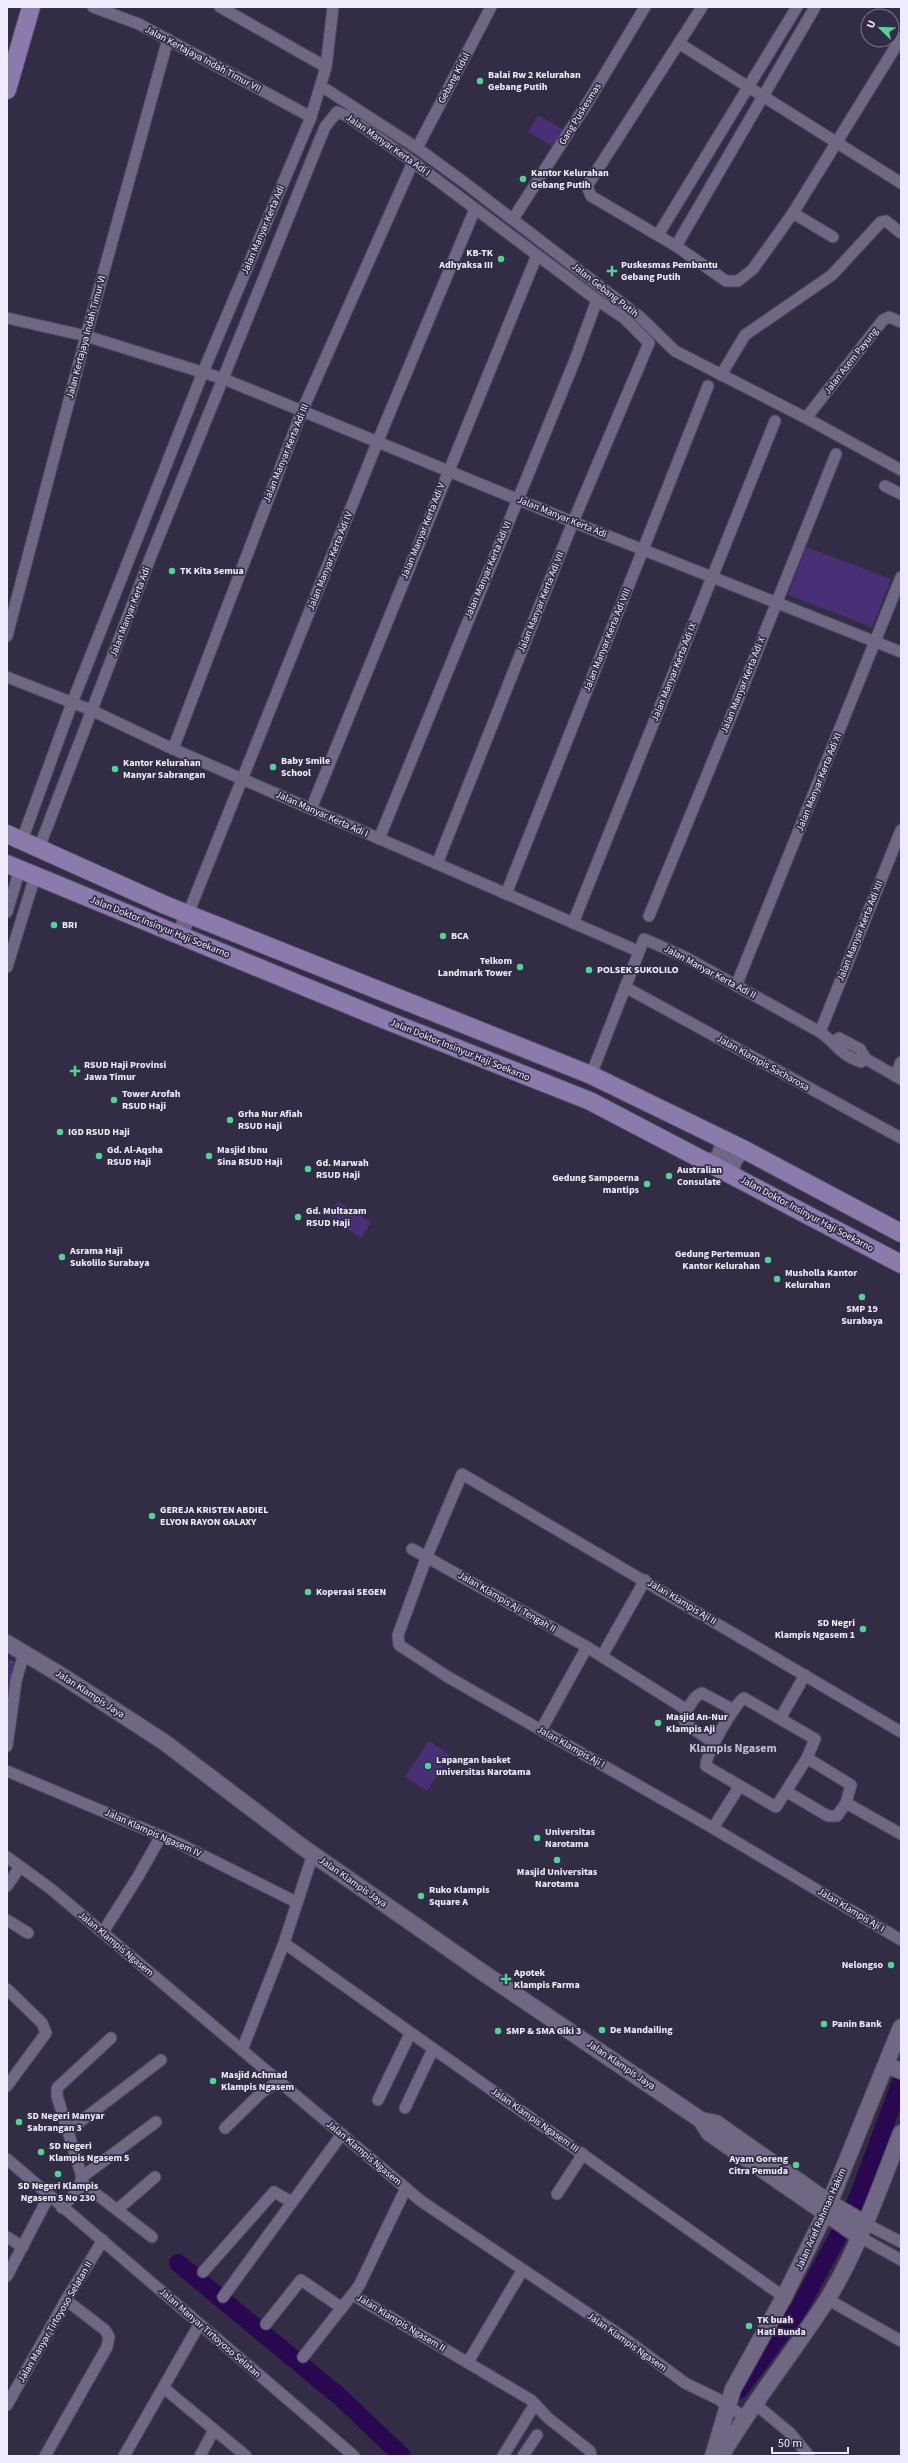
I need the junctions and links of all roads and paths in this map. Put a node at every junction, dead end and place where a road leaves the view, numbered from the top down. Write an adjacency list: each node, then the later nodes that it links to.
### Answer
1 (31, 7): 16 (main road)
2 (93, 7): 11 (street, Jalan Kertajaya Indah Timur VII)
3 (220, 7): 13 (street)
4 (333, 7): 13 (street, Jalan Manyar Kerta Adi)
5 (491, 7): 20 (street, Gebang Kidul)
6 (645, 7): 25 (street, Gang Puskesmas)
7 (702, 7): 12 (street)
8 (796, 7): 15 (street)
9 (815, 7): 17 (street)
10 (901, 38): 19 (street)
11 (168, 39): 18 (street, Jalan Kertajaya Indah Timur VII); 34 (street, Jalan Kertajaya Indah Timur VI)
12 (680, 44): 15 (street); 27 (street)
13 (326, 67): 14 (street, Jalan Manyar Kerta Adi)
14 (321, 86): 18 (street, Jalan Manyar Kerta Adi); 20 (street, Jalan Gebang Putih)
15 (749, 88): 17 (street); 27 (street)
16 (7, 90)
17 (764, 97): 19 (street); 29 (street)
18 (312, 117): 36 (street, Jalan Manyar Kerta Adi)
19 (836, 143): 22 (street); 24 (street)
20 (417, 148): 25 (street, Jalan Gebang Putih)
21 (413, 162): 23 (street, Jalan Manyar Kerta Adi I); 36 (street, Jalan Manyar Kerta Adi I); 39 (street, Jalan Manyar Kerta Adi III)
22 (901, 183)
23 (475, 209): 30 (street, Jalan Manyar Kerta Adi I); 42 (street, Jalan Manyar Kerta Adi IV)
24 (793, 213): 28 (street); 29 (street)
25 (513, 219): 37 (street, Jalan Gebang Putih)
26 (901, 233): 37 (street)
27 (658, 234): 29 (street)
28 (833, 237)
29 (676, 246)
30 (536, 255): 31 (street, Jalan Manyar Kerta Adi I); 45 (street, Jalan Manyar Kerta Adi V)
31 (597, 300): 35 (street, Jalan Manyar Kerta Adi I); 48 (street, Jalan Manyar Kerta Adi VI)
32 (7, 318): 34 (street, Jalan Manyar Kerta Adi)
33 (901, 322): 40 (street, Jalan Asem Payung)
34 (86, 336): 36 (street, Jalan Manyar Kerta Adi); 54 (street, Jalan Kertajaya Indah Timur VI)
35 (649, 343): 49 (street, Jalan Manyar Kerta Adi VII)
36 (214, 375): 39 (street, Jalan Manyar Kerta Adi); 58 (street, Jalan Manyar Kerta Adi); 59 (street, Jalan Manyar Kerta Adi)
37 (721, 375): 40 (street, Jalan Gebang Putih)
38 (708, 386): 50 (street, Jalan Manyar Kerta Adi VIII)
39 (302, 411): 42 (street, Jalan Manyar Kerta Adi); 60 (street, Jalan Manyar Kerta Adi III)
40 (806, 418): 44 (street, Jalan Gebang Putih)
41 (775, 421): 51 (street, Jalan Manyar Kerta Adi IX)
42 (377, 443): 45 (street, Jalan Manyar Kerta Adi); 61 (street, Jalan Manyar Kerta Adi IV)
43 (836, 454): 53 (street, Jalan Manyar Kerta Adi X)
44 (901, 470)
45 (447, 471): 48 (street, Jalan Manyar Kerta Adi); 62 (street, Jalan Manyar Kerta Adi V)
46 (885, 486): 47 (street)
47 (901, 494)
48 (518, 500): 49 (street, Jalan Manyar Kerta Adi); 64 (street, Jalan Manyar Kerta Adi VI)
49 (573, 522): 50 (street, Jalan Manyar Kerta Adi); 66 (street, Jalan Manyar Kerta Adi VII)
50 (644, 550): 51 (street, Jalan Manyar Kerta Adi); 68 (street, Jalan Manyar Kerta Adi VIII)
51 (712, 578): 53 (street, Jalan Manyar Kerta Adi); 73 (street, Jalan Manyar Kerta Adi IX)
52 (901, 578): 55 (street, Jalan Manyar Kerta Adi XI)
53 (776, 603): 55 (street, Jalan Manyar Kerta Adi); 72 (street, Jalan Manyar Kerta Adi X)
54 (7, 636)
55 (875, 641): 56 (street, Jalan Manyar Kerta Adi); 77 (street, Jalan Manyar Kerta Adi XI)
56 (901, 652)
57 (7, 677): 58 (street, Jalan Manyar Kerta Adi I)
58 (73, 704): 59 (street, Jalan Manyar Kerta Adi I); 65 (street, Jalan Manyar Kerta Adi)
59 (89, 709): 60 (street, Jalan Manyar Kerta Adi I); 65 (street, Jalan Manyar Kerta Adi)
60 (173, 749): 61 (street, Jalan Manyar Kerta Adi I)
61 (241, 778): 62 (street, Jalan Manyar Kerta Adi I); 70 (street, Jalan Manyar Kerta Adi IV)
62 (311, 809): 64 (street, Jalan Manyar Kerta Adi I)
63 (901, 830): 79 (street, Jalan Manyar Kerta Adi XII)
64 (379, 839): 66 (street, Jalan Manyar Kerta Adi I)
65 (26, 842): 70 (main road)
66 (437, 864): 68 (street, Jalan Manyar Kerta Adi I)
67 (23, 871): 69 (street); 74 (main road, Jalan Doktor Insinyur Haji Soekarno); 76 (street)
68 (506, 894): 73 (street, Jalan Manyar Kerta Adi I)
69 (9, 896): 71 (street)
70 (181, 911): 74 (main road); 81 (main road)
71 (7, 912)
72 (649, 916)
73 (573, 923): 75 (street, Jalan Manyar Kerta Adi I)
74 (172, 933): 86 (main road, Jalan Doktor Insinyur Haji Soekarno)
75 (638, 951): 77 (street, Jalan Manyar Kerta Adi II); 78 (street)
76 (7, 967)
77 (736, 986): 79 (street, Jalan Manyar Kerta Adi II)
78 (625, 987): 81 (street); 83 (street, Jalan Klampis Sacharosa)
79 (820, 1032): 82 (street, Jalan Manyar Kerta Adi II)
80 (901, 1062): 82 (street)
81 (591, 1075): 84 (main road)
82 (898, 1077)
83 (901, 1138)
84 (720, 1139): 85 (main road); 86 (main road)
85 (743, 1150): 87 (main road); 88 (main road)
86 (708, 1163): 87 (main road, Jalan Doktor Insinyur Haji Soekarno)
87 (730, 1173): 89 (main road, Jalan Doktor Insinyur Haji Soekarno)
88 (901, 1233)
89 (901, 1264)
90 (462, 1474): 92 (street, Jalan Klampis Aji I); 93 (street, Jalan Klampis Aji II)
91 (412, 1549): 92 (street, Jalan Klampis Aji Tengah II)
92 (427, 1556): 95 (street, Jalan Klampis Aji Tengah II); 102 (street, Jalan Klampis Aji I)
93 (645, 1580): 97 (street); 98 (street, Jalan Klampis Aji II)
94 (7, 1643): 96 (main road, Jalan Klampis Jaya)
95 (587, 1648): 97 (street, Jalan Klampis Aji Tengah II); 102 (street)
96 (24, 1653): 105 (street); 114 (main road, Jalan Klampis Jaya)
97 (602, 1656): 99 (street, Jalan Klampis Aji Tengah II)
98 (805, 1676): 101 (street); 103 (street, Jalan Klampis Aji II)
99 (687, 1710): 100 (street); 104 (street)
100 (734, 1710): 101 (street); 104 (street)
101 (781, 1717): 106 (street)
102 (541, 1730): 111 (street, Jalan Klampis Aji I)
103 (901, 1732)
104 (714, 1743): 108 (street)
105 (7, 1746)
106 (807, 1758): 109 (street); 110 (street)
107 (7, 1771): 113 (street, Jalan Klampis Ngasem IV)
108 (739, 1787): 109 (street); 111 (street)
109 (787, 1792): 110 (street)
110 (846, 1803): 112 (street)
111 (713, 1828): 122 (street, Jalan Klampis Aji I)
112 (901, 1834)
113 (161, 1836): 118 (street, Jalan Klampis Ngasem IV); 120 (street)
114 (312, 1854): 118 (street); 151 (main road, Jalan Klampis Jaya)
115 (7, 1857): 116 (street, Jalan Klampis Ngasem)
116 (20, 1867): 117 (street); 120 (street, Jalan Klampis Ngasem)
117 (7, 1886)
118 (296, 1902): 123 (street)
119 (7, 1920): 121 (street)
120 (103, 1932): 129 (street, Jalan Klampis Ngasem)
121 (28, 1933)
122 (901, 1940)
123 (284, 1943): 126 (street, Jalan Klampis Ngasem III); 129 (street)
124 (7, 1989): 133 (street)
125 (901, 2027): 131 (main road, Jalan Arief Rahman Hakim)
126 (410, 2034): 128 (street, Jalan Klampis Ngasem III); 134 (street)
127 (111, 2038): 138 (street)
128 (433, 2049): 135 (street); 141 (street, Jalan Klampis Ngasem III)
129 (242, 2050): 132 (street, Jalan Klampis Ngasem)
130 (161, 2060): 138 (street)
131 (892, 2068): 151 (main road, Jalan Arief Rahman Hakim)
132 (279, 2082): 137 (street); 140 (street, Jalan Klampis Ngasem)
133 (7, 2086)
134 (378, 2100)
135 (405, 2108)
136 (156, 2122): 144 (street)
137 (225, 2128)
138 (68, 2131): 144 (street)
139 (901, 2133): 152 (main road)
140 (342, 2134): 145 (street, Jalan Klampis Ngasem); 148 (street)
141 (584, 2154): 146 (street); 165 (street, Jalan Klampis Ngasem III)
142 (7, 2159): 147 (street, Jalan Manyar Tirtoyoso Selatan)
143 (155, 2177): 149 (street)
144 (82, 2180): 149 (street); 150 (street)
145 (406, 2188): 160 (street, Jalan Klampis Ngasem); 163 (street, Jalan Klampis Ngasem II)
146 (557, 2194)
147 (50, 2196): 150 (street, Jalan Manyar Tirtoyoso Selatan); 157 (street)
148 (292, 2202): 161 (street); 164 (street)
149 (118, 2209): 154 (street)
150 (64, 2210): 155 (street, Jalan Manyar Tirtoyoso Selatan)
151 (830, 2211): 152 (main road, Jalan Klampis Jaya); 165 (main road, Jalan Arief Rahman Hakim)
152 (858, 2228): 156 (street); 158 (street); 166 (main road)
153 (7, 2237): 157 (street)
154 (152, 2237)
155 (103, 2240): 167 (street, Jalan Manyar Tirtoyoso Selatan II); 170 (street, Jalan Manyar Tirtoyoso Selatan)
156 (899, 2241): 158 (street)
157 (24, 2247): 162 (street)
158 (890, 2254): 159 (street)
159 (901, 2260)
160 (522, 2271): 173 (street); 179 (street, Jalan Klampis Ngasem)
161 (203, 2272)
162 (7, 2276)
163 (353, 2294): 168 (street); 173 (street, Jalan Klampis Ngasem II)
164 (223, 2297)
165 (784, 2297): 175 (main road, Jalan Arief Rahman Hakim)
166 (827, 2299): 171 (street); 176 (main road)
167 (66, 2300): 178 (street, Jalan Manyar Tirtoyoso Selatan II); 184 (street)
168 (342, 2308): 169 (street); 172 (street)
169 (266, 2324)
170 (200, 2325): 174 (street); 183 (street, Jalan Manyar Tirtoyoso Selatan)
171 (901, 2341)
172 (303, 2357)
173 (468, 2362): 177 (street, Jalan Klampis Ngasem II)
174 (165, 2389): 181 (street); 185 (street)
175 (733, 2389): 176 (main road); 179 (main road, Jalan Arief Rahman Hakim)
176 (754, 2403): 180 (main road); 193 (street)
177 (535, 2404): 188 (street); 190 (street, Jalan Klampis Ngasem II)
178 (7, 2405)
179 (728, 2405): 180 (street, Jalan Klampis Ngasem); 191 (main road, Jalan Arief Rahman Hakim)
180 (744, 2417): 192 (main road)
181 (214, 2430): 186 (street); 187 (street)
182 (537, 2435): 189 (street)
183 (350, 2454)
184 (45, 2456)
185 (124, 2456)
186 (200, 2456)
187 (246, 2456)
188 (502, 2456)
189 (523, 2456)
190 (591, 2456)
191 (712, 2456)
192 (721, 2456)
193 (809, 2456)

